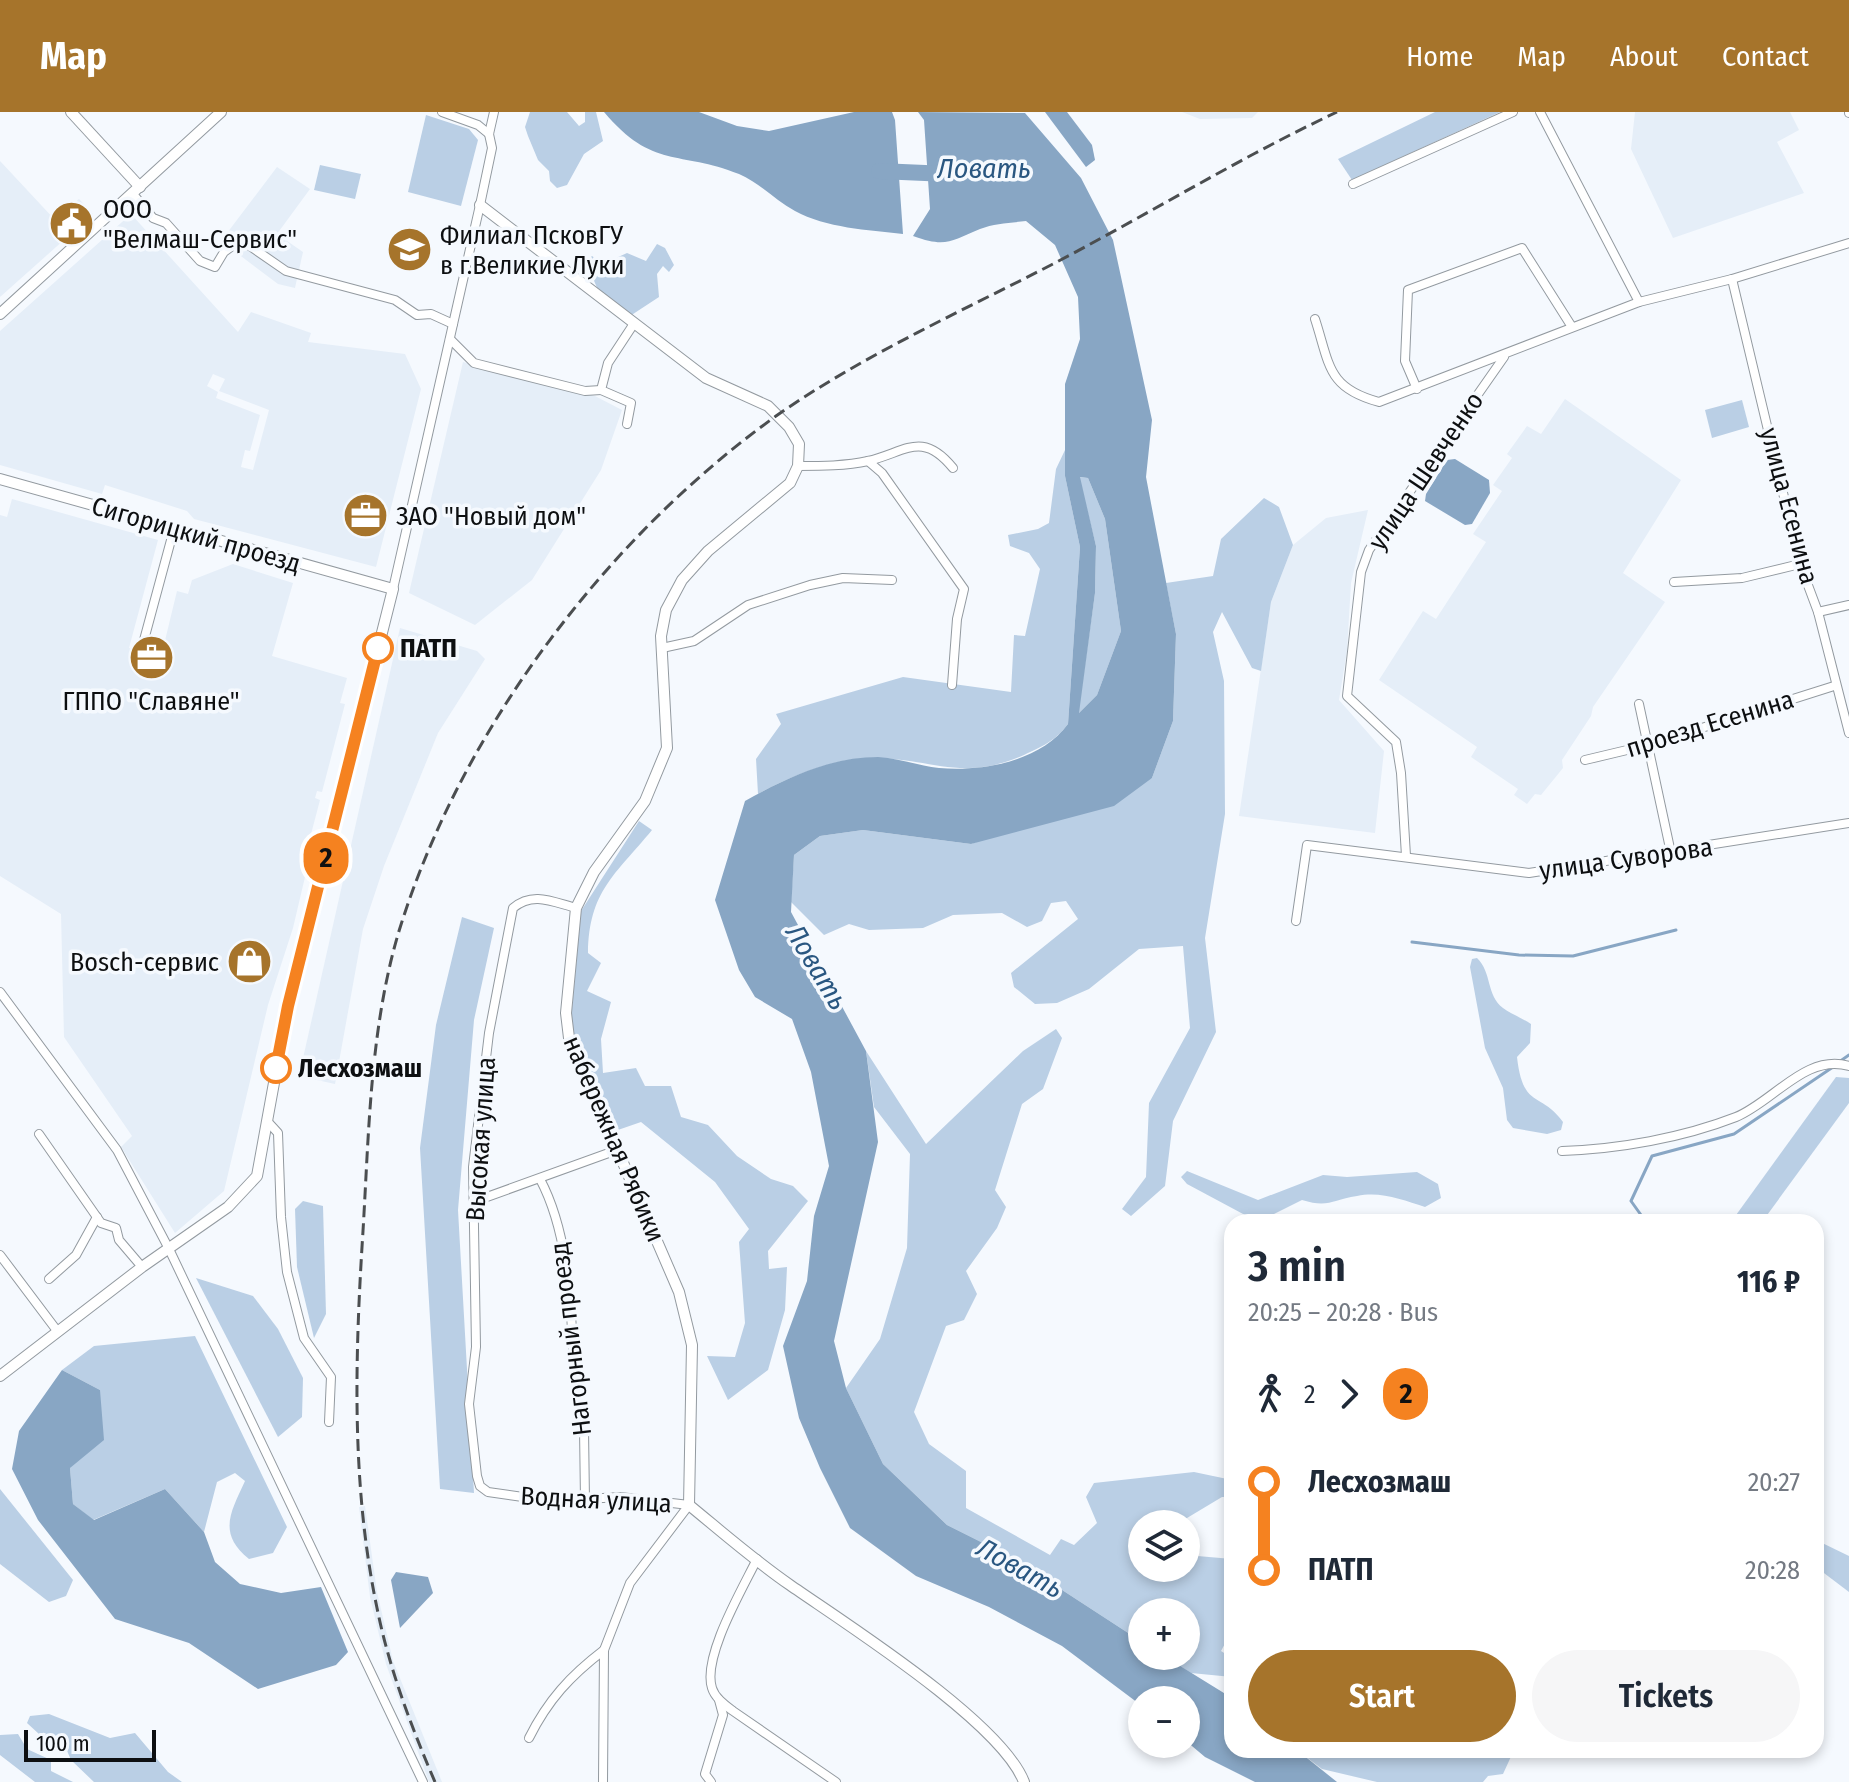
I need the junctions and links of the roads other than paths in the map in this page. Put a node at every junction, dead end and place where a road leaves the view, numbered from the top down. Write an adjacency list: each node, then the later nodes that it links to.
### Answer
1 (71, 112): 9 (street)
2 (221, 112): 9 (street)
3 (442, 112): 7 (street)
4 (494, 112): 7 (street)
5 (1513, 112): 8 (street)
6 (1540, 112): 13 (street)
7 (489, 134): 10 (street)
8 (1353, 184)
9 (136, 190): 14 (street); 16 (street)
10 (480, 205): 16 (street); 17 (street)
11 (1849, 243): 12 (street, улица Шевченко)
12 (1732, 279): 13 (street, улица Шевченко); 29 (street, улица Есенина)
13 (1639, 302): 18 (street, улица Шевченко)
14 (0, 314)
15 (1315, 319): 21 (street, улица Шевченко)
16 (453, 324): 19 (street)
17 (633, 325): 22 (street); 25 (street)
18 (1572, 327): 20 (street, улица Шевченко); 21 (street)
19 (450, 339): 22 (street); 32 (street)
20 (1504, 356): 21 (street, улица Шевченко); 45 (street, улица Шевченко)
21 (1417, 389)
22 (601, 390): 23 (street)
23 (627, 424)
24 (868, 461): 25 (street); 26 (street); 37 (street)
25 (798, 466): 35 (street, набережная Рябики)
26 (953, 468)
27 (0, 479): 28 (street, Сигорицкий проезд)
28 (174, 529): 32 (street, Сигорицкий проезд); 36 (street)
29 (1800, 564): 31 (street); 34 (street, улица Есенина)
30 (892, 580): 35 (street)
31 (1674, 582)
32 (393, 589): 50 (street)
33 (1849, 605): 34 (street)
34 (1818, 612): 38 (street, улица Есенина)
35 (662, 648): 46 (street, набережная Рябики)
36 (141, 651)
37 (952, 685)
38 (1834, 686): 40 (street, улица Есенина); 41 (street, проезд Есенина)
39 (1639, 704): 41 (street)
40 (1849, 733)
41 (1648, 745): 42 (street, проезд Есенина); 44 (street)
42 (1585, 760)
43 (1849, 823): 44 (street, улица Суворова)
44 (1671, 853): 45 (street, улица Суворова)
45 (1406, 856): 47 (street, улица Суворова)
46 (576, 908): 52 (street, набережная Рябики); 55 (street, Высокая улица)
47 (1296, 921)
48 (0, 992): 57 (street)
49 (1841, 1064): 53 (street)
50 (267, 1121): 57 (street); 63 (street)
51 (39, 1134): 56 (street)
52 (617, 1150): 54 (street); 66 (street, набережная Рябики)
53 (1562, 1151)
54 (540, 1179): 55 (street); 65 (street, Нагорный проезд)
55 (473, 1202): 64 (street, Высокая улица)
56 (97, 1217): 59 (street); 60 (street)
57 (169, 1249): 59 (street); 71 (street)
58 (0, 1255): 61 (street)
59 (142, 1267): 61 (street)
60 (49, 1279)
61 (58, 1332): 62 (street)
62 (0, 1376)
63 (329, 1422)
64 (480, 1486): 65 (street, Водная улица)
65 (585, 1501): 66 (street, Водная улица)
66 (689, 1505): 67 (street); 68 (street, Водная улица)
67 (757, 1559): 69 (street); 75 (street)
68 (604, 1650): 70 (street); 72 (street, Водная улица)
69 (718, 1699): 73 (street); 74 (street)
70 (529, 1738)
71 (423, 1782)
72 (603, 1782)
73 (711, 1782)
74 (836, 1782)
75 (1024, 1782)

